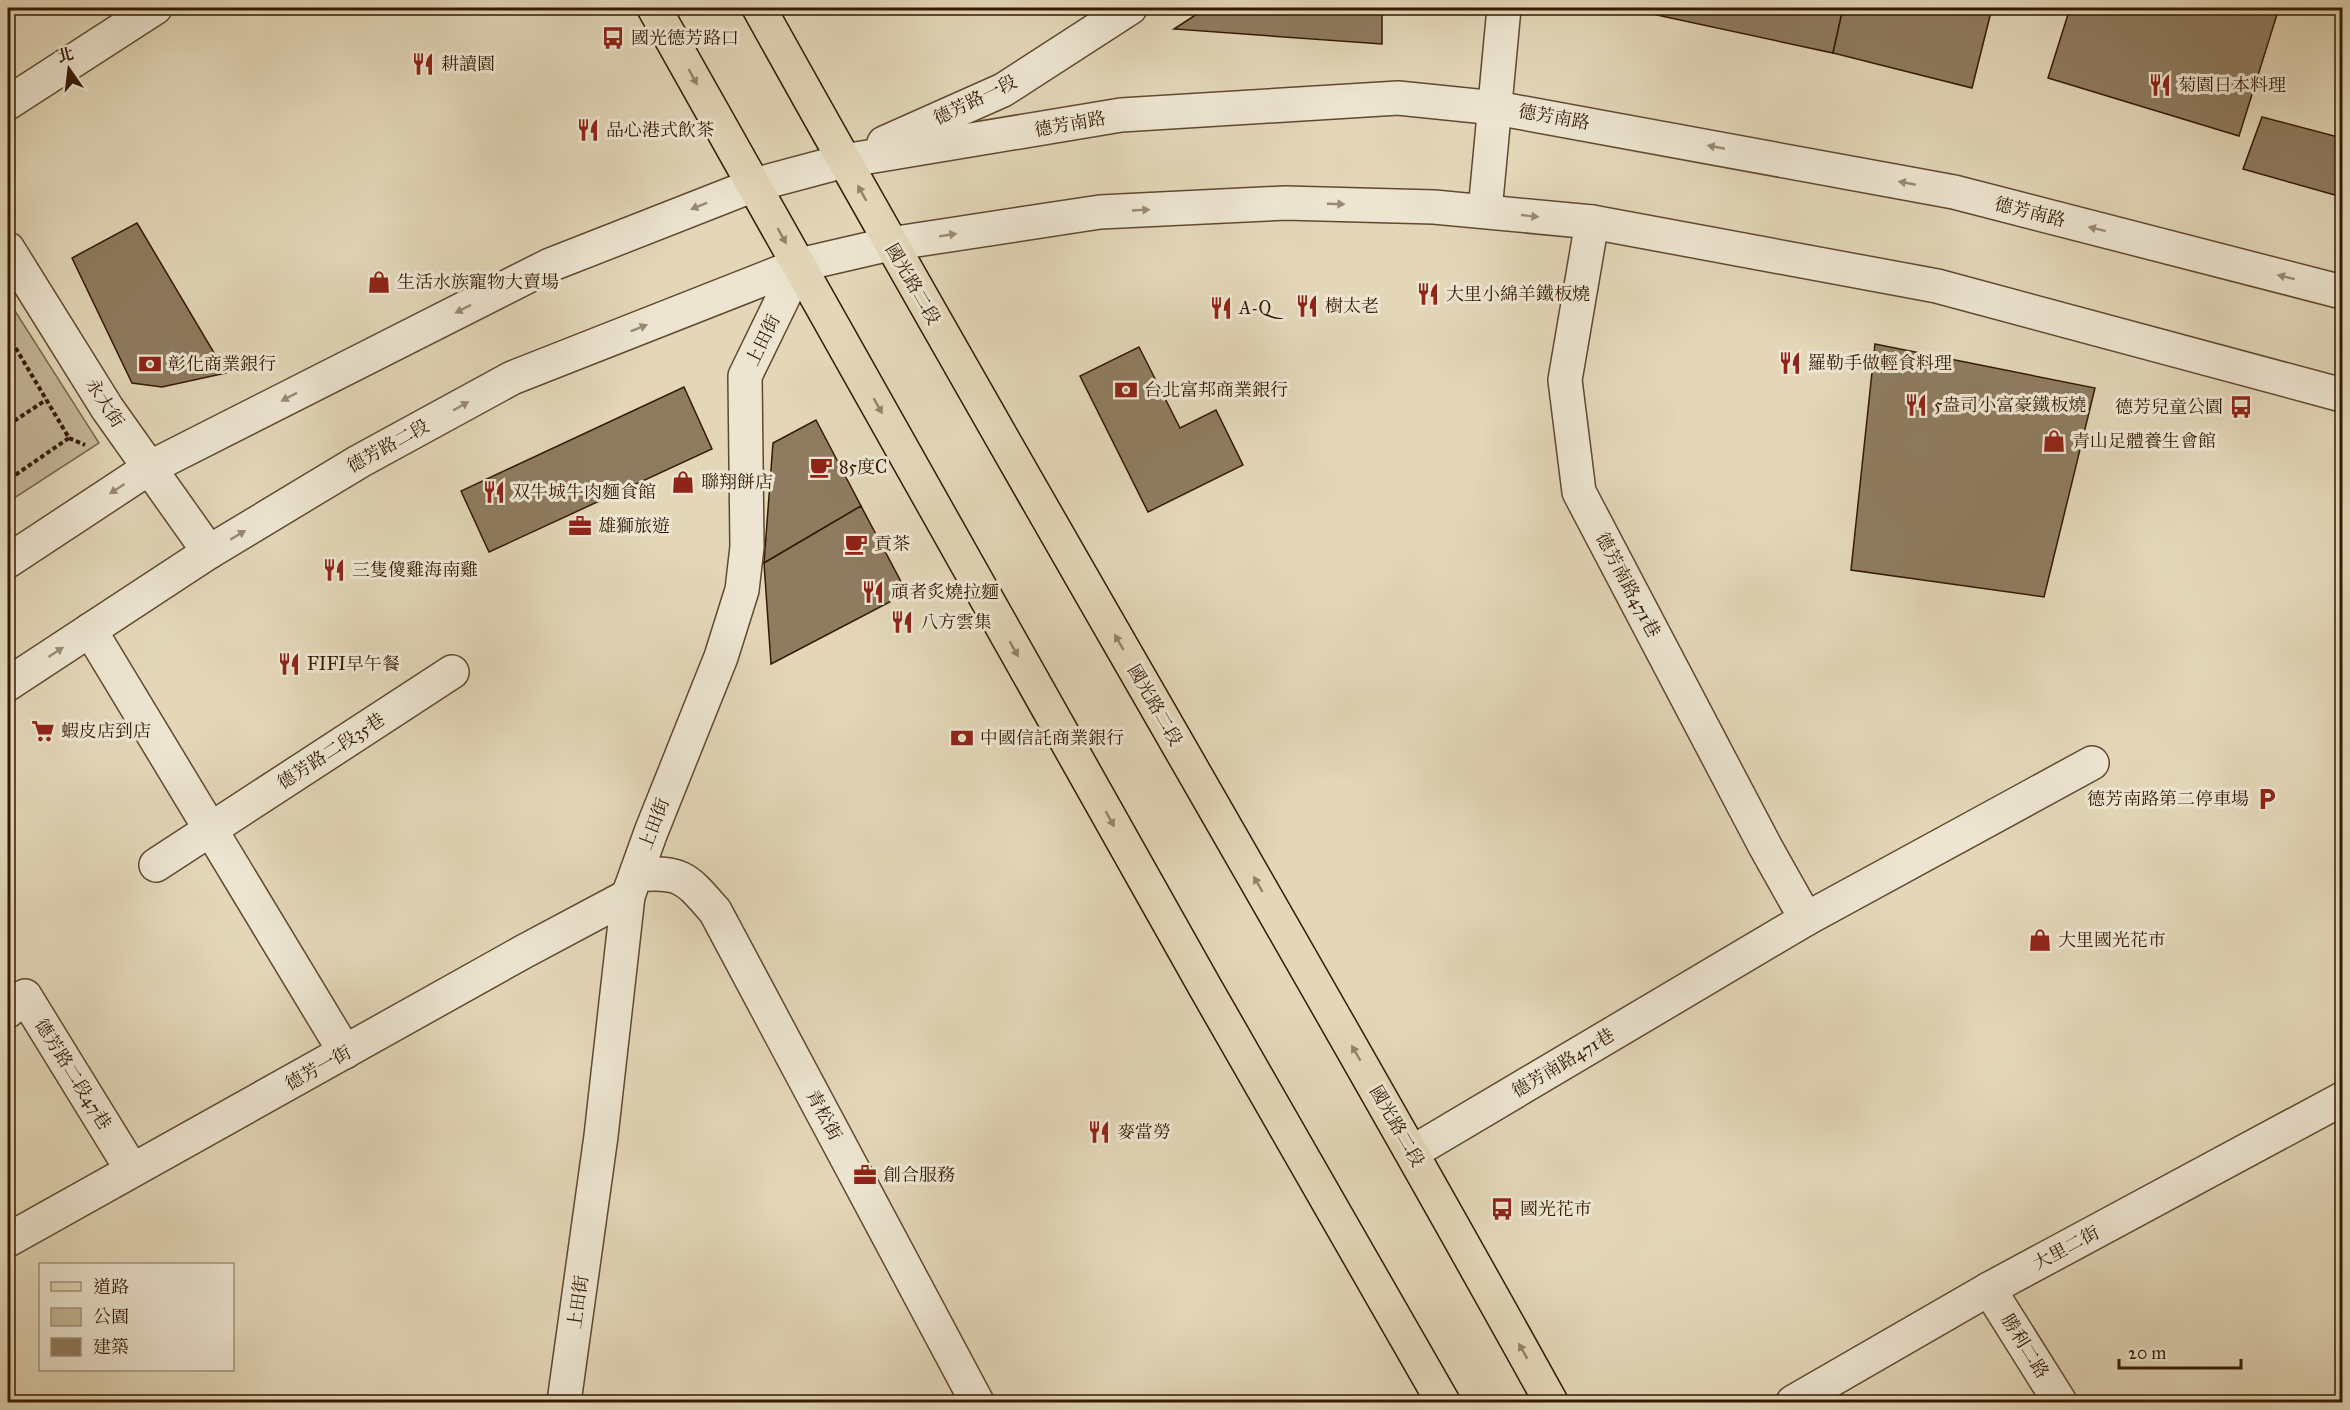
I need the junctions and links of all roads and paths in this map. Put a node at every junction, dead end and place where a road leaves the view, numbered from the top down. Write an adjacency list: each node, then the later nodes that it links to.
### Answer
1 (154, 8): 6 (street)
2 (654, 8): 9 (main road, one-way to 9)
3 (759, 8): 8 (main road, 國光路二段)
4 (1130, 8): 8 (street, 德芳路一段)
5 (1504, 8): 7 (street)
6 (8, 103)
7 (1496, 108): 8 (street, 德芳南路); 10 (street); 15 (street, 德芳南路, one-way to 7)
8 (844, 161): 9 (street, 德芳南路); 12 (main road, 國光路二段, one-way to 8)
9 (754, 184): 14 (main road, one-way to 14); 22 (street, one-way to 22)
10 (1485, 211): 11 (street, one-way to 11); 12 (street, one-way to 10)
11 (1592, 222): 19 (street); 33 (street, 德芳南路471巷)
12 (890, 244): 14 (street); 37 (main road, 國光路二段, one-way to 12)
13 (8, 249): 22 (street, 永大街)
14 (799, 265): 24 (street, 德芳路二段, one-way to 14); 32 (street, 上田街); 43 (main road, one-way to 43)
15 (2343, 292)
16 (8, 335): 17 (path)
17 (13, 344): 18 (path); 20 (path)
18 (8, 348)
19 (2343, 395)
20 (46, 400): 21 (path); 23 (path)
21 (8, 425)
22 (149, 468): 24 (street, 永大街); 25 (street, one-way to 25)
23 (8, 480)
24 (209, 552): 26 (street, 德芳路二段)
25 (8, 561)
26 (90, 630): 28 (street, 德芳路二段, one-way to 26); 30 (street)
27 (452, 672): 30 (street, 德芳路二段35巷)
28 (8, 684)
29 (2092, 763): 33 (street, 德芳南路471巷)
30 (211, 829): 31 (street, 德芳路二段35巷); 35 (street)
31 (156, 865)
32 (632, 885): 35 (street, 德芳一街); 41 (street, 上田街); 42 (street, 青松街)
33 (1806, 919): 37 (street, 德芳南路471巷)
34 (8, 1011): 38 (street, 德芳路二段47巷)
35 (345, 1053): 38 (street, 德芳一街)
36 (2343, 1099): 40 (street, 大里二街)
37 (1413, 1152): 44 (main road, 國光路二段, one-way to 37)
38 (132, 1170): 39 (street, 德芳一街)
39 (8, 1240)
40 (1989, 1289): 45 (street, 大里二街); 46 (street, 勝利二路)
41 (564, 1402)
42 (977, 1402)
43 (1443, 1402)
44 (1551, 1402)
45 (1793, 1402)
46 (2060, 1402)

